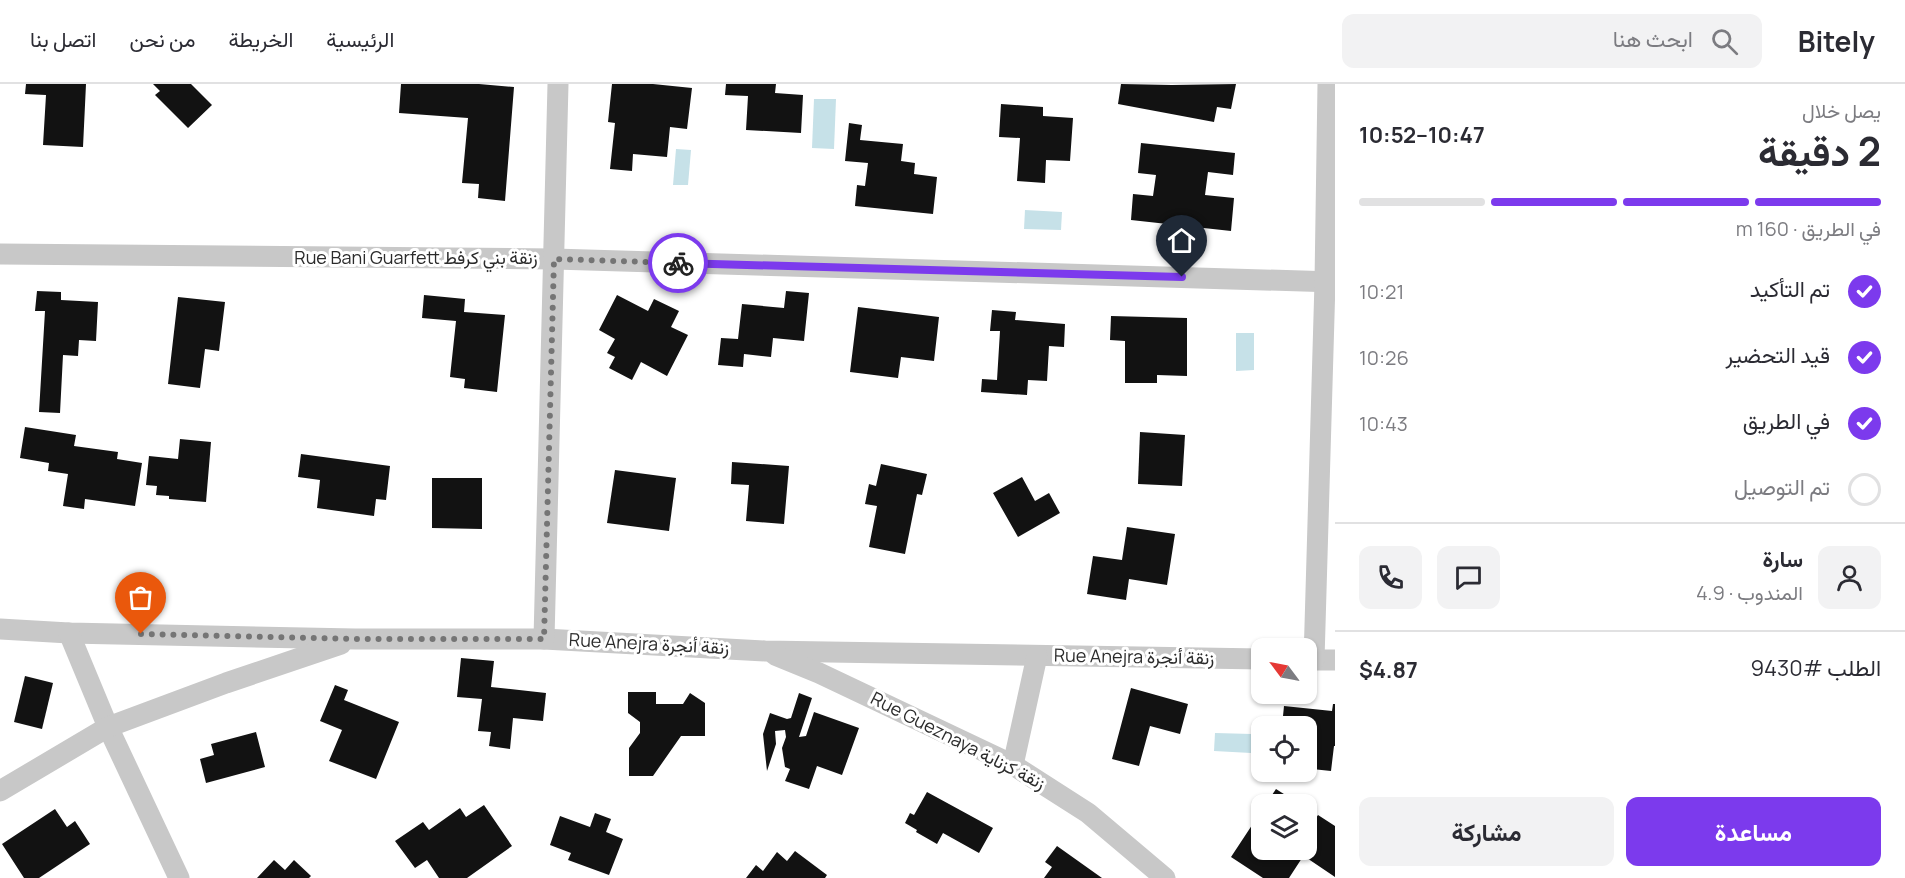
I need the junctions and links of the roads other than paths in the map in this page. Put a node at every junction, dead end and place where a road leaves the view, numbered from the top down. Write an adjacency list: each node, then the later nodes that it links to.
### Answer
1 (558, 84): 4 (street)
2 (1328, 84): 5 (street)
3 (0, 254): 4 (street, Rue Bani Guarfett زنقة بني كرفط)
4 (554, 259): 5 (street, Rue Bani Guarfett زنقة بني كرفط); 9 (street)
5 (1330, 282): 13 (street)
6 (0, 629): 7 (street, Rue Anejra زنقة أنجرة)
7 (69, 633): 8 (street, Rue Anejra زنقة أنجرة); 14 (street)
8 (356, 639): 9 (street, Rue Anejra زنقة أنجرة); 14 (street)
9 (544, 639): 10 (street, Rue Anejra زنقة أنجرة)
10 (765, 651): 11 (street, Rue Anejra زنقة أنجرة); 15 (street, Rue Gueznaya زنقة كزناية)
11 (1036, 656): 12 (street, Rue Anejra زنقة أنجرة); 15 (street)
12 (1251, 659)
13 (1318, 660)
14 (108, 727): 16 (street); 17 (street)
15 (1013, 765): 18 (street, Rue Gueznaya زنقة كزناية)
16 (0, 791)
17 (179, 878)
18 (1165, 878)

